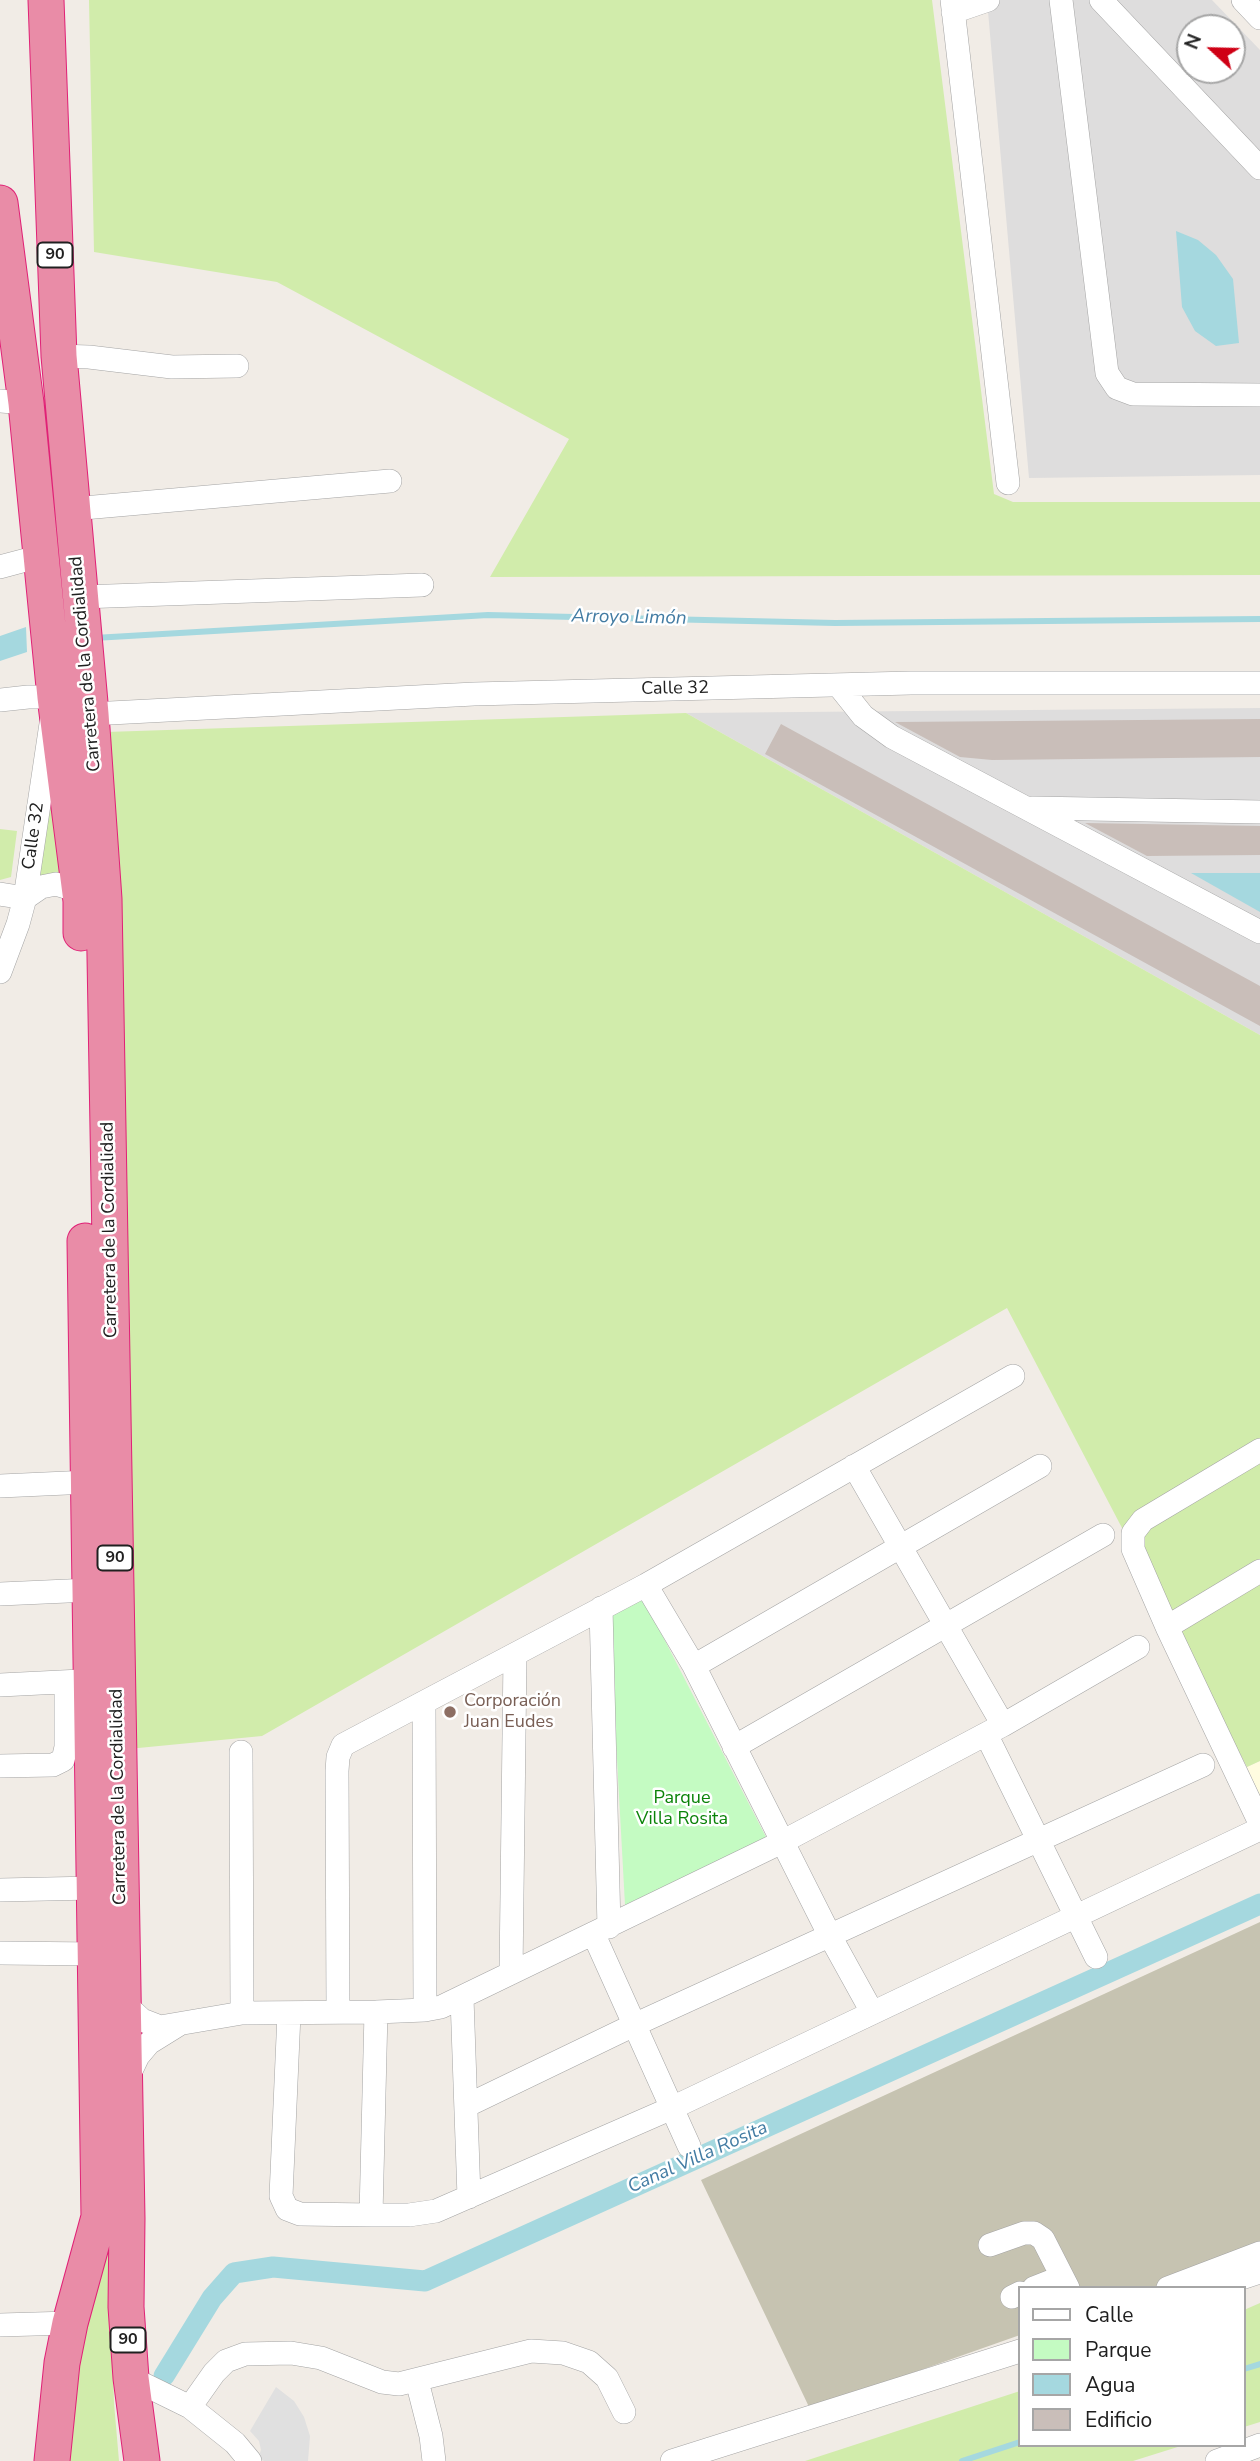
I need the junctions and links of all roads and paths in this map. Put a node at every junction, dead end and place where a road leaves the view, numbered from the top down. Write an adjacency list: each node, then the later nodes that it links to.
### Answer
1 (46, 0): 10 (highway, Carretera de la Cordialidad / 90)
2 (988, 0): 6 (street)
3 (1061, 0): 12 (street)
4 (1101, 0): 8 (street)
5 (1243, 0): 7 (street)
6 (953, 6): 15 (street)
7 (1260, 18)
8 (1260, 168)
9 (0, 203): 13 (highway, Carretera de la Cordialidad / 90)
10 (59, 356): 11 (street); 16 (highway, Carretera de la Cordialidad / 90)
11 (237, 366)
12 (1260, 395)
13 (13, 402): 17 (highway, Carretera de la Cordialidad / 90)
14 (390, 481): 16 (street)
15 (1008, 484)
16 (72, 509): 20 (highway, Carretera de la Cordialidad / 90)
17 (41, 556): 18 (street); 22 (highway, Carretera de la Cordialidad / 90)
18 (0, 567)
19 (422, 585): 20 (street)
20 (81, 597): 25 (highway, Carretera de la Cordialidad / 90)
21 (1260, 683): 23 (street, Calle 32)
22 (54, 686): 24 (street); 29 (street, Calle 32); 30 (highway, Carretera de la Cordialidad / 90)
23 (839, 686): 25 (street, Calle 32); 26 (street)
24 (0, 701)
25 (91, 714): 72 (highway, Carretera de la Cordialidad / 90)
26 (1029, 808): 27 (street); 32 (street)
27 (1260, 812)
28 (0, 894): 29 (street)
29 (25, 898): 30 (street); 31 (street, Calle 32)
30 (81, 901): 38 (highway, Carretera de la Cordialidad / 90)
31 (9, 922): 33 (street, Calle 32)
32 (1260, 932)
33 (0, 972)
34 (1013, 1376): 36 (street)
35 (1260, 1450): 48 (street)
36 (854, 1466): 41 (street); 43 (street)
37 (1040, 1466): 41 (street)
38 (89, 1482): 39 (street); 44 (highway, Carretera de la Cordialidad / 90)
39 (0, 1486)
40 (1103, 1535): 47 (street)
41 (900, 1547): 47 (street); 51 (street)
42 (1260, 1572): 48 (street)
43 (646, 1585): 46 (street); 51 (street)
44 (90, 1590): 45 (street); 52 (highway, Carretera de la Cordialidad / 90)
45 (0, 1594)
46 (601, 1608): 50 (street); 66 (street)
47 (946, 1625): 55 (street); 56 (street)
48 (1167, 1627): 60 (street)
49 (1138, 1647): 55 (street)
50 (516, 1656): 54 (street); 71 (street)
51 (694, 1666): 56 (street)
52 (79, 1681): 53 (street); 59 (street); 63 (highway, Carretera de la Cordialidad / 90)
53 (0, 1685)
54 (424, 1703): 74 (street); 75 (street)
55 (995, 1730): 61 (street); 62 (street)
56 (734, 1747): 62 (street)
57 (241, 1752): 78 (street)
58 (1203, 1765): 61 (street)
59 (0, 1766)
60 (1259, 1820): 65 (street)
61 (1039, 1841): 65 (street); 67 (street)
62 (782, 1842): 66 (street); 67 (street)
63 (94, 1888): 64 (street); 69 (highway, Carretera de la Cordialidad / 90)
64 (0, 1890)
65 (1076, 1917): 70 (street); 77 (street)
66 (601, 1931): 71 (street); 81 (street)
67 (830, 1936): 77 (street); 81 (street)
68 (0, 1953): 69 (street)
69 (95, 1954): 95 (highway, Carretera de la Cordialidad / 90)
70 (1096, 1957)
71 (511, 1973): 73 (street)
72 (122, 1990): 80 (street); 82 (highway, Carretera de la Cordialidad / 90)
73 (462, 1998): 74 (street); 83 (street)
74 (425, 2010): 76 (street)
75 (338, 2012): 76 (street); 79 (street)
76 (376, 2012): 87 (street)
77 (872, 2012): 84 (street)
78 (242, 2013): 79 (street); 80 (street)
79 (289, 2014): 87 (street)
80 (178, 2025): 82 (street)
81 (634, 2025): 83 (street); 84 (street)
82 (124, 2087): 98 (highway, Carretera de la Cordialidad / 90)
83 (466, 2106): 86 (street)
84 (671, 2108): 85 (street); 86 (street)
85 (689, 2146)
86 (470, 2197): 87 (street)
87 (371, 2216)
88 (990, 2245): 91 (street)
89 (1260, 2253): 93 (street)
90 (1260, 2272): 94 (street)
91 (1065, 2282): 92 (street)
92 (1044, 2286)
93 (1173, 2286)
94 (1217, 2286)
95 (70, 2323): 96 (street); 103 (highway, Carretera de la Cordialidad / 90)
96 (0, 2325)
97 (1018, 2352): 107 (street)
98 (131, 2378): 100 (street); 104 (highway, Carretera de la Cordialidad / 90)
99 (417, 2381): 100 (street); 101 (street); 106 (street)
100 (190, 2407): 105 (street)
101 (624, 2412)
102 (1256, 2452): 108 (street)
103 (53, 2454)
104 (142, 2461)
105 (250, 2461)
106 (434, 2461)
107 (673, 2461)
108 (1217, 2461)

